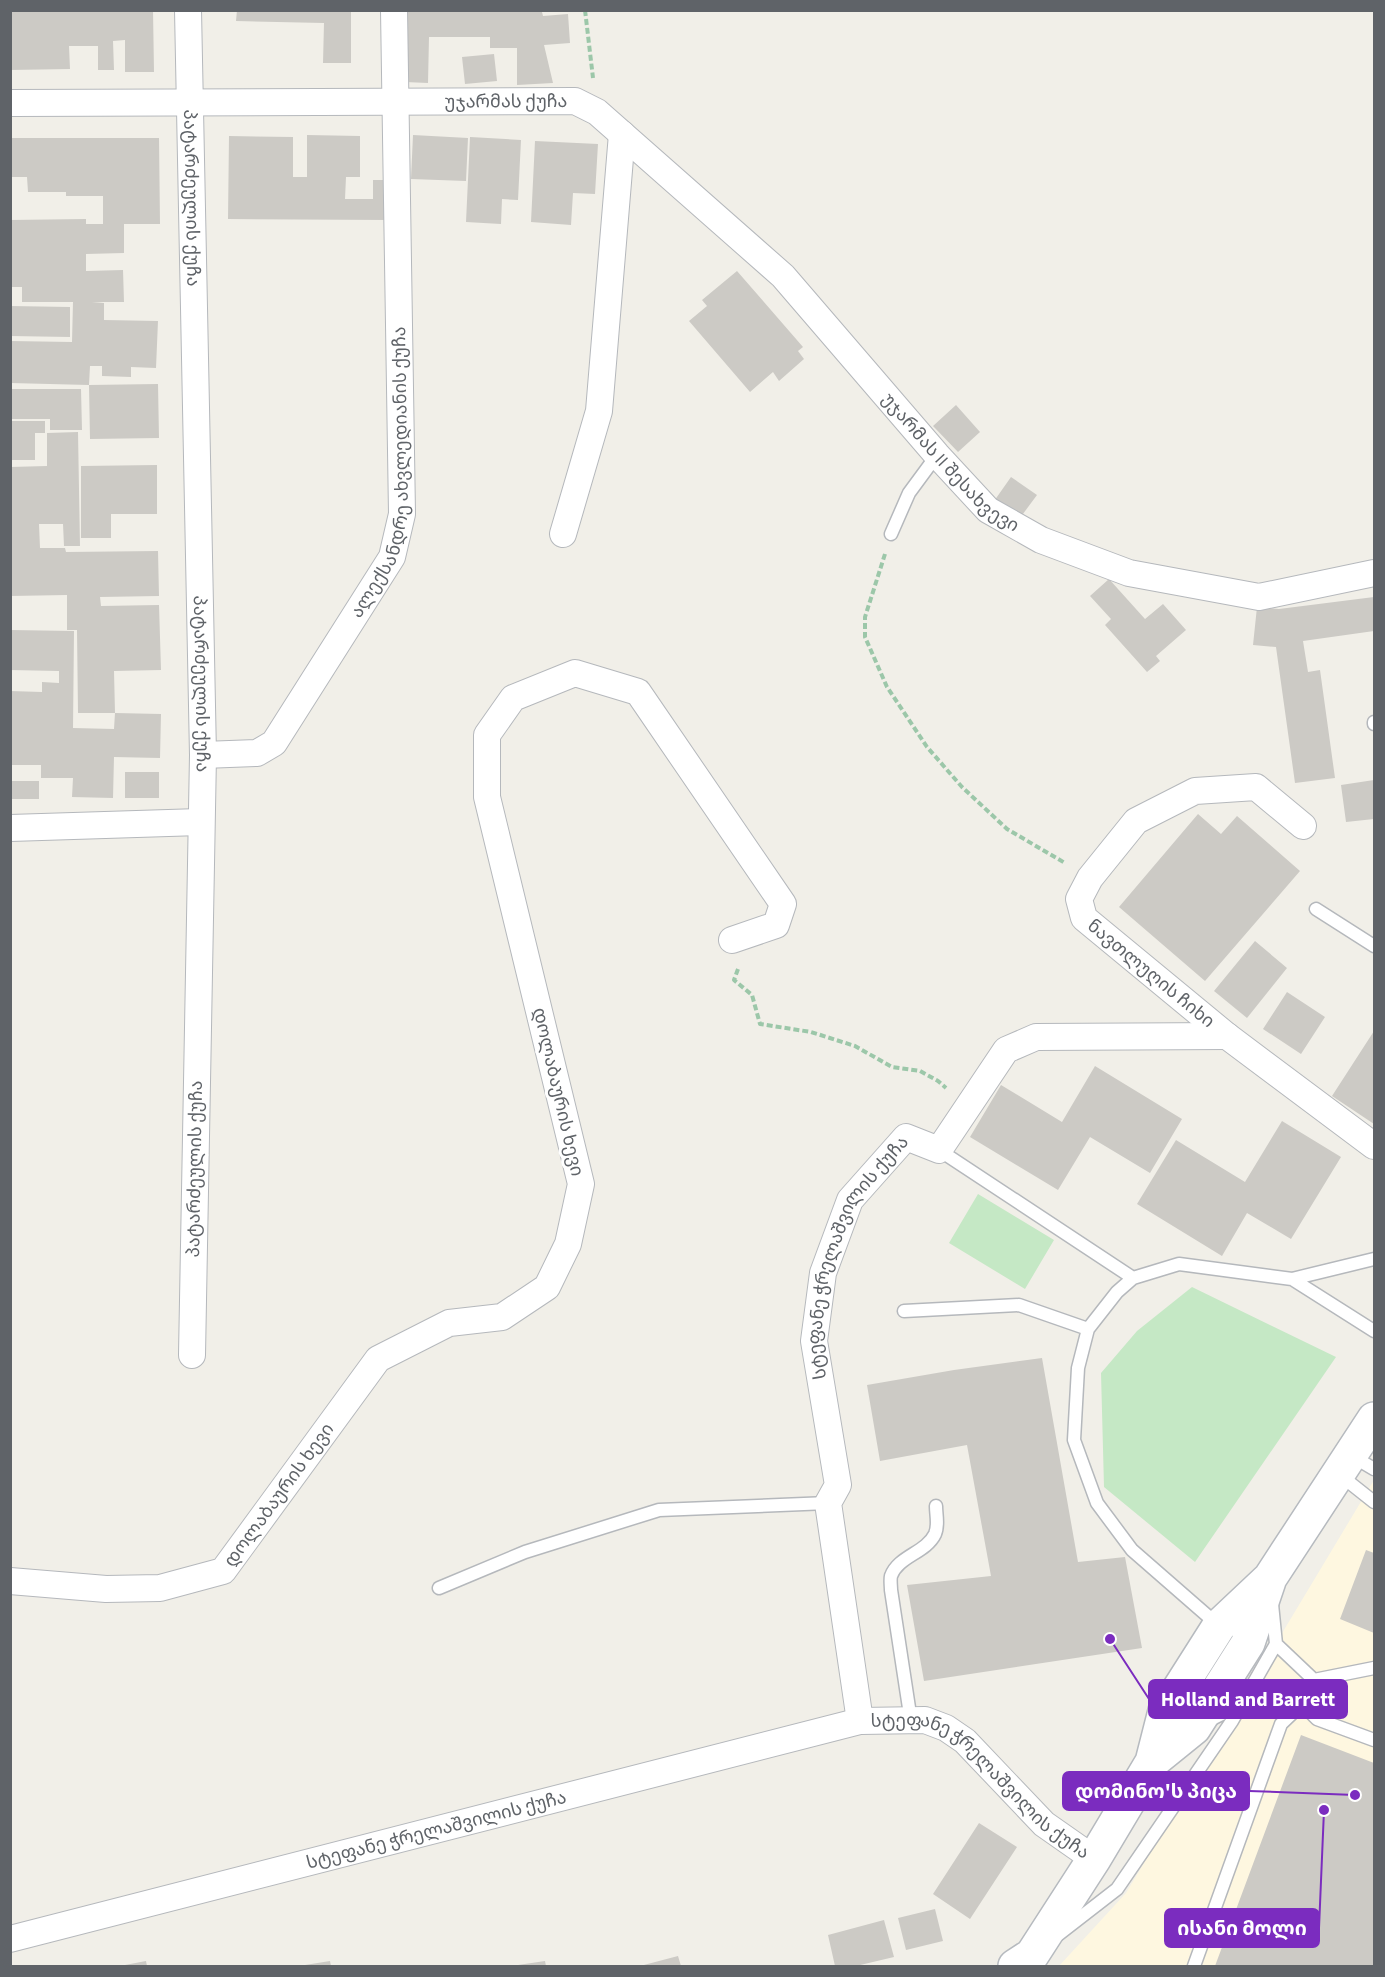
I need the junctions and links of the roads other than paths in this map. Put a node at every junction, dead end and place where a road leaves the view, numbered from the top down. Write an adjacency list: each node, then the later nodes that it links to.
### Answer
1 (188, 10): 3 (street, პატარძეულის ქუჩა)
2 (394, 10): 4 (street, ალექსანდრე ახვლედიანის ქუჩა)
3 (189, 101): 4 (street, უჯარმას ქუჩა); 5 (street, უჯარმას ქუჩა); 11 (street, პატარძეულის ქუჩა)
4 (395, 101): 6 (street, უჯარმას ქუჩა); 11 (street, ალექსანდრე ახვლედიანის ქუჩა)
5 (10, 103)
6 (622, 134): 7 (street, უჯარმას II შესახვევი); 8 (street)
7 (937, 455): 9 (lane); 10 (street, უჯარმას II შესახვევი)
8 (563, 534)
9 (891, 534)
10 (1374, 573)
11 (203, 755): 12 (street, პატარძეულის ქუჩა)
12 (200, 822): 14 (street); 27 (street, პატარძეულის ქუჩა)
13 (1303, 826): 18 (street, ნავთლუღის ჩიხი)
14 (10, 828)
15 (1316, 909): 17 (lane)
16 (732, 940): 34 (street, დოლაბაურის ხევი)
17 (1374, 946)
18 (1227, 1036): 19 (street, ნავთლუღის ჩიხი); 20 (street, სტეფანე ჭრელაშვილის ქუჩა)
19 (1374, 1146)
20 (939, 1150): 22 (lane); 31 (street, სტეფანე ჭრელაშვილის ქუჩა)
21 (1374, 1259): 23 (lane)
22 (1133, 1278): 23 (lane); 25 (lane)
23 (1292, 1279): 26 (lane)
24 (904, 1311): 25 (lane)
25 (1088, 1329): 36 (lane)
26 (1374, 1331)
27 (192, 1355)
28 (1374, 1419): 29 (main road)
29 (1355, 1466): 30 (lane); 33 (main road)
30 (1374, 1502)
31 (828, 1503): 35 (lane); 42 (street, სტეფანე ჭრელაშვილის ქუჩა)
32 (936, 1506): 43 (lane)
33 (1270, 1578): 36 (main road); 37 (lane); 44 (main road)
34 (10, 1581)
35 (439, 1588)
36 (1219, 1626): 46 (main road)
37 (1276, 1644): 39 (lane); 40 (lane)
38 (1374, 1668): 39 (lane)
39 (1314, 1680): 41 (lane)
40 (1242, 1704): 41 (lane); 44 (lane); 49 (lane)
41 (1302, 1704): 45 (lane); 50 (lane)
42 (860, 1721): 43 (street, სტეფანე ჭრელაშვილის ქუჩა); 48 (street, სტეფანე ჭრელაშვილის ქუჩა)
43 (911, 1721): 47 (street, სტეფანე ჭრელაშვილის ქუჩა)
44 (1194, 1728): 46 (main road)
45 (1374, 1740)
46 (1152, 1762): 47 (main road)
47 (1094, 1859): 49 (main road)
48 (10, 1939)
49 (1024, 1961)
50 (1194, 1966)

